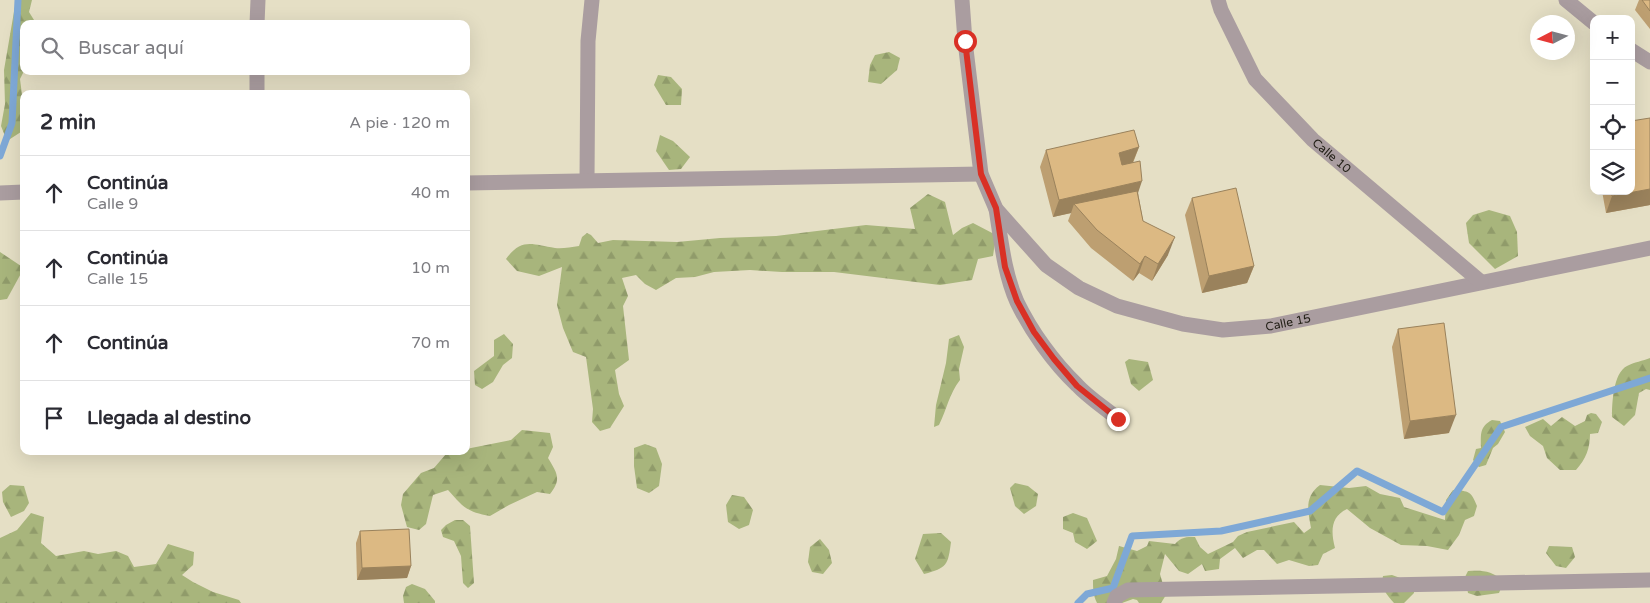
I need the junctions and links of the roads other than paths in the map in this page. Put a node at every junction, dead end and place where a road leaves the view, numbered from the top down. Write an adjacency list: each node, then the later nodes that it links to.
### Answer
1 (258, 0): 6 (street)
2 (592, 0): 13 (street)
3 (962, 0): 12 (street, Calle 15)
4 (1218, 0): 19 (street, Calle 10)
5 (1566, 0): 7 (street)
6 (257, 20)
7 (1590, 20)
8 (1635, 53): 9 (street)
9 (1650, 62)
10 (257, 75): 11 (street)
11 (257, 90)
12 (981, 174): 13 (street); 17 (street, Calle 15)
13 (587, 180): 14 (street)
14 (470, 182)
15 (20, 192): 16 (street)
16 (0, 193)
17 (996, 208): 19 (street, Calle 15); 20 (street)
18 (1650, 248): 19 (street, Calle 15)
19 (1481, 282)
20 (1118, 419)
21 (1650, 580): 22 (street)
22 (1114, 603)

